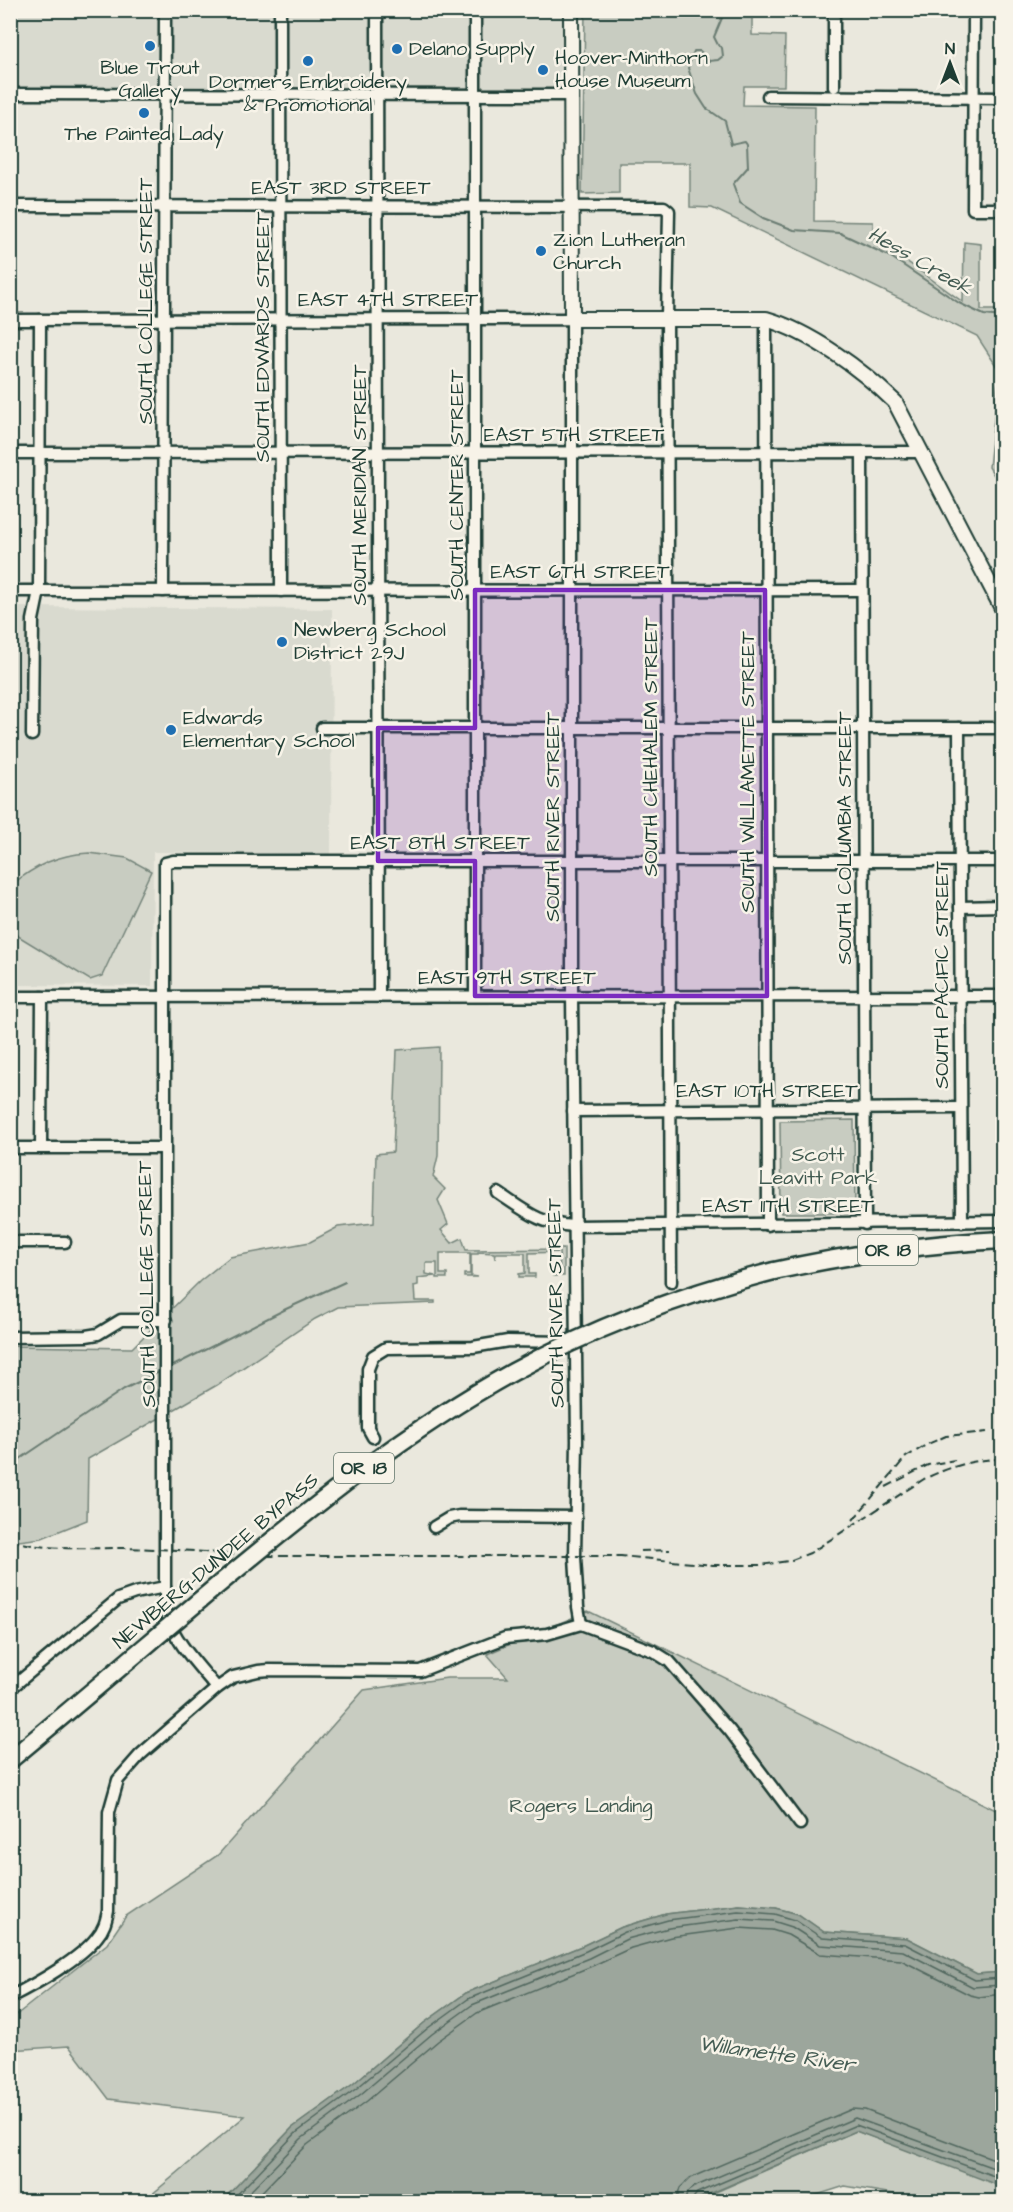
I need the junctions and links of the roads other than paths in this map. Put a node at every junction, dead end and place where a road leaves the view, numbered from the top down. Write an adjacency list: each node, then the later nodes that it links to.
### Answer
1 (165, 10): 10 (street, SOUTH COLLEGE STREET)
2 (280, 10): 11 (street, SOUTH EDWARDS STREET)
3 (377, 10): 12 (street, SOUTH MERIDIAN STREET)
4 (475, 10): 13 (street, SOUTH CENTER STREET)
5 (570, 10): 14 (main road, SOUTH RIVER STREET)
6 (834, 10): 8 (street)
7 (975, 10): 16 (street)
8 (834, 87)
9 (10, 94): 10 (street)
10 (164, 95): 11 (street); 19 (street, SOUTH COLLEGE STREET)
11 (280, 95): 12 (street); 20 (street, SOUTH EDWARDS STREET)
12 (377, 95): 13 (street); 21 (street, SOUTH MERIDIAN STREET)
13 (475, 95): 14 (street); 22 (street, SOUTH CENTER STREET)
14 (571, 95): 23 (main road, SOUTH RIVER STREET)
15 (768, 96): 16 (street)
16 (974, 98): 17 (street); 24 (street)
17 (1002, 98)
18 (10, 206): 19 (street, EAST 3RD STREET)
19 (164, 206): 20 (street, EAST 3RD STREET); 33 (street, SOUTH COLLEGE STREET)
20 (281, 206): 21 (street, EAST 3RD STREET); 34 (street, SOUTH EDWARDS STREET)
21 (377, 206): 22 (street, EAST 3RD STREET); 27 (street, SOUTH MERIDIAN STREET)
22 (475, 206): 23 (street, EAST 3RD STREET); 28 (street, SOUTH CENTER STREET)
23 (571, 207): 25 (street, EAST 3RD STREET); 29 (main road, SOUTH RIVER STREET)
24 (1002, 209)
25 (669, 211): 26 (street, SOUTH CHEHALEM STREET)
26 (667, 318): 29 (main road, EAST 4TH STREET); 30 (main road, EAST 4TH STREET); 43 (street, SOUTH CHEHALEM STREET)
27 (378, 319): 28 (street, EAST 4TH STREET); 34 (street, EAST 4TH STREET); 40 (street, SOUTH MERIDIAN STREET)
28 (475, 319): 29 (street, EAST 4TH STREET); 41 (street, SOUTH CENTER STREET)
29 (572, 319): 42 (street, SOUTH RIVER STREET)
30 (766, 319): 35 (main road); 44 (street, SOUTH WILLAMETTE STREET)
31 (10, 320): 32 (street, EAST 4TH STREET)
32 (40, 320): 33 (street, EAST 4TH STREET); 37 (street)
33 (164, 320): 34 (street, EAST 4TH STREET); 38 (street, SOUTH COLLEGE STREET)
34 (281, 320): 39 (street, SOUTH EDWARDS STREET)
35 (922, 452): 45 (street, EAST 5TH STREET); 56 (main road)
36 (10, 453): 37 (street, EAST 5TH STREET)
37 (40, 453): 38 (street, EAST 5TH STREET); 52 (street)
38 (163, 453): 39 (street, EAST 5TH STREET); 53 (street, SOUTH COLLEGE STREET)
39 (281, 453): 40 (street, EAST 5TH STREET); 54 (street, SOUTH EDWARDS STREET)
40 (378, 453): 41 (street, EAST 5TH STREET); 55 (street, SOUTH MERIDIAN STREET)
41 (475, 453): 42 (street, EAST 5TH STREET); 46 (street, SOUTH CENTER STREET)
42 (572, 453): 43 (street, EAST 5TH STREET); 47 (street, SOUTH RIVER STREET)
43 (668, 453): 44 (street, EAST 5TH STREET); 48 (street, SOUTH CHEHALEM STREET)
44 (765, 453): 45 (street, EAST 5TH STREET); 49 (street, SOUTH WILLAMETTE STREET)
45 (862, 453): 50 (street, SOUTH COLUMBIA STREET)
46 (475, 590): 47 (street, EAST 6TH STREET); 55 (street, EAST 6TH STREET); 59 (street, SOUTH CENTER STREET)
47 (572, 590): 48 (street, EAST 6TH STREET); 60 (street, SOUTH RIVER STREET)
48 (668, 590): 49 (street, EAST 6TH STREET); 61 (street, SOUTH CHEHALEM STREET)
49 (765, 590): 50 (street, EAST 6TH STREET); 62 (street, SOUTH WILLAMETTE STREET)
50 (862, 590): 63 (street, SOUTH COLUMBIA STREET)
51 (10, 591): 52 (street, EAST 6TH STREET)
52 (39, 591): 53 (street, EAST 6TH STREET); 66 (street)
53 (163, 591): 54 (street, EAST 6TH STREET)
54 (281, 591): 55 (street, EAST 6TH STREET)
55 (378, 591): 58 (street, SOUTH MERIDIAN STREET)
56 (1002, 608)
57 (322, 728): 58 (street)
58 (378, 728): 59 (street); 67 (street, SOUTH MERIDIAN STREET)
59 (475, 728): 60 (street); 68 (street, SOUTH CENTER STREET)
60 (572, 728): 61 (street); 69 (street, SOUTH RIVER STREET)
61 (669, 728): 62 (street); 70 (street, SOUTH CHEHALEM STREET)
62 (766, 728): 63 (street); 71 (street, SOUTH WILLAMETTE STREET)
63 (863, 728): 64 (street); 72 (street, SOUTH COLUMBIA STREET)
64 (959, 728): 65 (street); 73 (street, SOUTH PACIFIC STREET)
65 (1002, 728)
66 (32, 735)
67 (378, 861): 68 (street, EAST 8TH STREET); 75 (street, EAST 8TH STREET); 79 (street, SOUTH MERIDIAN STREET)
68 (475, 861): 69 (street, EAST 8TH STREET); 80 (street, SOUTH CENTER STREET)
69 (572, 861): 70 (street, EAST 8TH STREET); 81 (street, SOUTH RIVER STREET)
70 (669, 861): 71 (street, EAST 8TH STREET); 82 (street, SOUTH CHEHALEM STREET)
71 (766, 861): 72 (street, EAST 8TH STREET); 83 (street, SOUTH WILLAMETTE STREET)
72 (863, 861): 73 (street, EAST 8TH STREET); 84 (street, SOUTH COLUMBIA STREET)
73 (960, 861): 74 (street, EAST 8TH STREET); 77 (street, SOUTH PACIFIC STREET)
74 (1002, 861)
75 (165, 863): 78 (street, SOUTH COLLEGE STREET)
76 (1002, 906): 77 (street)
77 (960, 907): 85 (street, SOUTH PACIFIC STREET)
78 (164, 996): 79 (street, EAST 9TH STREET); 88 (street, EAST 9TH STREET); 96 (street, SOUTH COLLEGE STREET)
79 (379, 996): 80 (street, EAST 9TH STREET)
80 (475, 996): 81 (street, EAST 9TH STREET)
81 (572, 996): 82 (street, EAST 9TH STREET); 93 (street, SOUTH RIVER STREET)
82 (670, 996): 83 (street, EAST 9TH STREET); 92 (street, SOUTH CHEHALEM STREET)
83 (766, 996): 84 (street, EAST 9TH STREET); 91 (street, SOUTH WILLAMETTE STREET)
84 (864, 996): 85 (street, EAST 9TH STREET); 89 (street, SOUTH COLUMBIA STREET)
85 (960, 996): 86 (street, EAST 9TH STREET); 90 (street, SOUTH PACIFIC STREET)
86 (1002, 996)
87 (10, 997): 88 (street, EAST 9TH STREET)
88 (42, 997): 95 (street)
89 (865, 1108): 90 (street, EAST 10TH STREET); 91 (street, EAST 10TH STREET); 100 (street, SOUTH COLUMBIA STREET)
90 (961, 1108): 99 (street, SOUTH PACIFIC STREET)
91 (767, 1109): 92 (street, EAST 10TH STREET); 102 (street, SOUTH WILLAMETTE STREET)
92 (670, 1110): 93 (street, EAST 10TH STREET); 101 (street, SOUTH CHEHALEM STREET)
93 (573, 1111): 103 (street, SOUTH RIVER STREET)
94 (10, 1148): 95 (street)
95 (41, 1148): 96 (street)
96 (164, 1148): 108 (street, SOUTH COLLEGE STREET)
97 (498, 1194): 103 (street, EAST 11TH STREET)
98 (1002, 1221): 99 (street, EAST 11TH STREET)
99 (962, 1222): 100 (street, EAST 11TH STREET)
100 (865, 1224): 102 (street, EAST 11TH STREET)
101 (670, 1225): 102 (street, EAST 11TH STREET); 103 (street, EAST 11TH STREET); 107 (street, SOUTH CHEHALEM STREET)
102 (768, 1225)
103 (574, 1226): 110 (street, SOUTH RIVER STREET)
104 (1002, 1240): 118 (highway, NEWBERG-DUNDEE BYPASS / OR 18, bridge)
105 (10, 1242): 106 (street)
106 (65, 1242)
107 (671, 1282)
108 (166, 1320): 109 (street); 114 (street, SOUTH COLLEGE STREET)
109 (10, 1337)
110 (576, 1342): 111 (street); 112 (street, SOUTH RIVER STREET)
111 (373, 1437)
112 (576, 1517): 113 (street); 115 (street, SOUTH RIVER STREET)
113 (434, 1527)
114 (165, 1587): 116 (street, SOUTH COLLEGE STREET); 117 (street)
115 (581, 1624): 116 (street); 119 (street)
116 (217, 1688): 120 (street)
117 (10, 1689)
118 (10, 1760)
119 (800, 1824)
120 (10, 1997)

